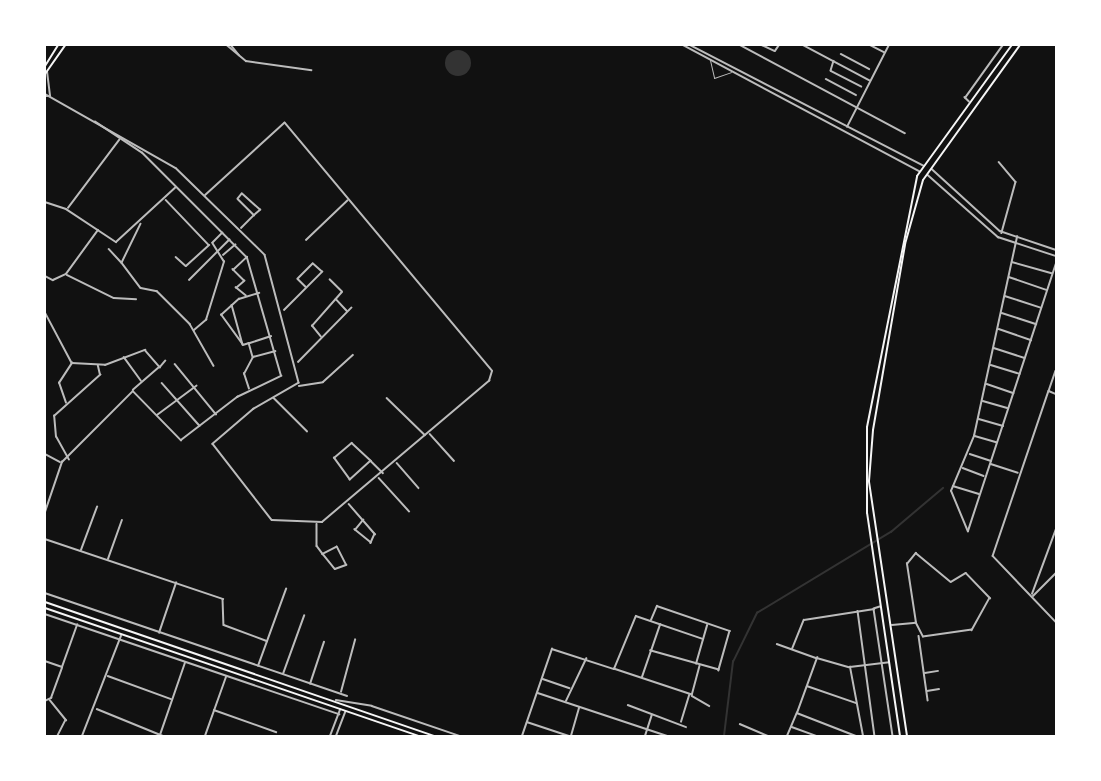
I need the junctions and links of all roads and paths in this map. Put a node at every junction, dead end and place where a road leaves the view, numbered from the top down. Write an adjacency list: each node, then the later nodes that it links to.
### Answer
1 (58, 45): 23 (main road)
2 (64, 45): 27 (main road)
3 (227, 45): 20 (street)
4 (231, 45): 20 (street)
5 (683, 45): 21 (street)
6 (690, 45): 37 (street)
7 (740, 45): 35 (street)
8 (762, 45): 9 (street)
9 (779, 45)
10 (803, 45): 22 (street)
11 (836, 45): 12 (street)
12 (840, 45)
13 (870, 45): 18 (street)
14 (889, 45): 18 (street)
15 (1003, 45): 34 (street)
16 (1012, 45): 34 (main road)
17 (1020, 45): 42 (main road)
18 (885, 53): 29 (street)
19 (840, 54): 24 (street)
20 (239, 56): 25 (street)
21 (709, 58): 26 (street); 26 (lane)
22 (834, 61): 29 (street); 30 (street)
23 (45, 66)
24 (869, 69)
25 (311, 70)
26 (732, 71): 43 (street)
27 (46, 72): 33 (street)
28 (826, 80): 32 (street)
29 (870, 80): 35 (street)
30 (861, 86)
31 (45, 95): 33 (street)
32 (856, 95)
33 (50, 96): 36 (street)
34 (970, 103): 41 (main road)
35 (857, 106): 37 (street); 38 (street)
36 (94, 121): 39 (street); 46 (street)
37 (847, 127): 41 (street)
38 (905, 133)
39 (120, 139): 45 (street); 52 (street)
40 (999, 162): 60 (street)
41 (924, 166): 43 (main road)
42 (932, 169): 44 (main road); 55 (street)
43 (920, 171): 47 (main road)
44 (927, 174): 48 (main road); 58 (street)
45 (176, 187): 49 (street); 59 (street)
46 (206, 195): 50 (street); 56 (street)
47 (910, 196): 48 (main road); 186 (main road)
48 (917, 199): 198 (main road)
49 (165, 200): 54 (street); 66 (street)
50 (348, 200): 63 (street); 144 (street)
51 (45, 202): 52 (street)
52 (66, 209): 57 (street)
53 (254, 215): 53 (street); 56 (street)
54 (141, 224): 57 (street); 76 (street)
55 (993, 226): 58 (street); 60 (street)
56 (240, 228): 94 (street)
57 (98, 230): 78 (street)
58 (990, 231): 64 (street)
59 (223, 233): 62 (street); 65 (street)
60 (1002, 233): 61 (street)
61 (1017, 237): 64 (street); 70 (street)
62 (230, 239): 67 (street); 69 (street)
63 (306, 240)
64 (1016, 242): 72 (street); 75 (street)
65 (212, 243): 66 (street); 69 (street)
66 (209, 245): 73 (street)
67 (236, 245): 71 (street); 74 (street)
68 (109, 249): 76 (street)
69 (218, 250): 71 (street); 82 (street)
70 (1056, 250)
71 (221, 256): 100 (street)
72 (1056, 256)
73 (176, 257)
74 (247, 257): 86 (street); 88 (street)
75 (1012, 262): 79 (street); 81 (street)
76 (122, 263): 100 (street)
77 (1056, 263): 79 (street)
78 (66, 274): 80 (street); 89 (street)
79 (1053, 274): 85 (street)
80 (45, 276)
81 (1008, 276): 85 (street); 87 (street)
82 (189, 280)
83 (330, 280): 90 (street)
84 (306, 287): 84 (street); 94 (street)
85 (1048, 290): 93 (street)
86 (260, 292): 88 (street); 101 (street)
87 (1005, 296): 93 (street); 97 (street)
88 (246, 297): 91 (street)
89 (136, 299)
90 (336, 299): 96 (street); 102 (street)
91 (232, 304): 105 (street); 105 (street)
92 (351, 308): 96 (street)
93 (1042, 308): 98 (street)
94 (283, 311): 114 (street)
95 (45, 312): 113 (street)
96 (347, 312): 102 (street)
97 (1001, 313): 98 (street); 99 (street)
98 (1036, 324): 103 (street)
99 (998, 329): 103 (street); 106 (street)
100 (194, 330): 118 (street)
101 (272, 336): 104 (street); 107 (street)
102 (321, 337): 114 (street)
103 (1031, 340): 111 (street)
104 (249, 343): 105 (street); 110 (street)
105 (243, 345)
106 (993, 348): 111 (street); 116 (street)
107 (276, 351): 110 (street); 127 (street)
108 (353, 355): 126 (street)
109 (124, 356): 117 (street); 119 (street); 122 (street)
110 (253, 357): 127 (street)
111 (1025, 358): 121 (street)
112 (165, 361): 119 (street)
113 (72, 363): 117 (street); 136 (street)
114 (297, 363): 126 (street)
115 (175, 364): 125 (street)
116 (990, 364): 121 (street); 124 (street)
117 (98, 365): 136 (street)
118 (214, 366)
119 (160, 367): 122 (street)
120 (1056, 371): 129 (street)
121 (1020, 374): 130 (street)
122 (141, 381): 128 (street)
123 (162, 382): 134 (street)
124 (986, 383): 130 (street); 135 (street)
125 (196, 386): 134 (street); 138 (street)
126 (298, 386): 132 (street)
127 (249, 390): 138 (street)
128 (134, 391): 139 (street); 150 (street)
129 (1049, 391): 131 (street); 160 (street)
130 (1014, 393): 137 (street)
131 (1056, 394)
132 (273, 398): 143 (street); 172 (street)
133 (387, 398): 145 (street)
134 (178, 399): 139 (street); 142 (street)
135 (982, 401): 137 (street); 140 (street)
136 (66, 404): 150 (street)
137 (1008, 408): 141 (street)
138 (216, 414): 142 (street)
139 (156, 416): 142 (street)
140 (978, 418): 141 (street); 146 (street)
141 (1003, 426): 147 (street)
142 (201, 427)
143 (307, 431)
144 (429, 433): 145 (street); 153 (street)
145 (426, 436): 156 (street)
146 (974, 436): 147 (street); 149 (street)
147 (998, 442): 154 (street)
148 (45, 454): 155 (street)
149 (969, 454): 154 (street); 158 (street)
150 (67, 458): 151 (street); 155 (street)
151 (69, 460)
152 (371, 461): 152 (street); 159 (street)
153 (454, 461)
154 (992, 461): 157 (street)
155 (62, 462): 169 (street)
156 (396, 462): 159 (street); 164 (street)
157 (990, 464): 160 (street); 162 (street)
158 (962, 468): 162 (street); 163 (street)
159 (383, 473): 161 (street)
160 (1019, 473): 184 (street)
161 (379, 477): 166 (street); 168 (street)
162 (986, 477): 165 (street)
163 (953, 486): 165 (street); 165 (street)
164 (419, 488)
165 (980, 494)
166 (348, 503): 171 (street); 172 (street)
167 (97, 507): 177 (street)
168 (409, 511)
169 (45, 512)
170 (122, 520): 179 (street)
171 (363, 520): 171 (street)
172 (316, 523): 178 (street)
173 (1056, 529): 174 (street)
174 (1053, 537): 176 (street); 184 (street)
175 (45, 539): 177 (street)
176 (1056, 541)
177 (81, 551): 179 (street)
178 (323, 554): 178 (street)
179 (108, 560): 181 (street)
180 (1056, 573): 184 (street)
181 (176, 584): 199 (street); 205 (street)
182 (286, 589): 205 (street)
183 (45, 593): 199 (street)
184 (1032, 596): 192 (street)
185 (45, 602): 243 (main road)
186 (880, 607): 188 (street); 213 (main road)
187 (45, 608): 200 (main road)
188 (874, 609): 189 (street); 215 (street)
189 (858, 611): 208 (street); 217 (street)
190 (45, 614): 196 (street)
191 (304, 616): 226 (street)
192 (1056, 620)
193 (651, 621): 195 (street); 197 (street); 222 (street)
194 (916, 623): 198 (street); 201 (street); 201 (street)
195 (660, 624): 203 (street); 209 (street)
196 (77, 625): 204 (street); 219 (street)
197 (708, 625): 203 (street); 218 (street)
198 (890, 626): 286 (main road)
199 (159, 633): 220 (street)
200 (121, 635): 204 (street); 251 (main road)
201 (919, 635): 224 (street)
202 (354, 639): 235 (street)
203 (703, 639): 216 (street)
204 (120, 640): 214 (street); 225 (street)
205 (267, 641): 220 (street)
206 (324, 642): 230 (street)
207 (777, 644): 208 (street)
208 (792, 649): 211 (street)
209 (651, 651): 216 (street); 228 (street)
210 (586, 658): 222 (street); 229 (street); 232 (street)
211 (817, 658): 221 (street); 231 (street)
212 (45, 661): 219 (street)
213 (889, 662): 215 (street); 285 (main road)
214 (185, 663): 227 (street); 239 (street)
215 (882, 663): 217 (street); 284 (street)
216 (696, 665): 218 (street)
217 (867, 665): 221 (street); 283 (street)
218 (700, 666): 237 (street)
219 (62, 667): 240 (street)
220 (258, 667): 226 (street)
221 (850, 667): 245 (street)
222 (614, 669): 228 (street)
223 (938, 671): 224 (street)
224 (924, 673): 234 (street)
225 (107, 675): 239 (street); 249 (street)
226 (283, 675): 230 (street)
227 (226, 676): 250 (street); 254 (street)
228 (642, 678): 237 (street)
229 (542, 679): 232 (street); 236 (street)
230 (310, 685): 235 (street)
231 (807, 686): 245 (street); 253 (street)
232 (571, 688): 244 (street)
233 (939, 689): 234 (street)
234 (926, 691): 241 (street)
235 (340, 693): 238 (street)
236 (537, 693): 244 (street); 257 (street)
237 (691, 695): 247 (street); 259 (street)
238 (348, 696)
239 (172, 699): 268 (street)
240 (50, 700): 242 (street); 266 (street)
241 (928, 700)
242 (45, 701)
243 (335, 701): 272 (main road); 273 (street)
244 (566, 702): 248 (street)
245 (856, 703): 282 (street)
246 (628, 705): 255 (street)
247 (708, 706)
248 (580, 707): 263 (street); 275 (street)
249 (96, 709): 267 (street); 268 (street)
250 (214, 710): 264 (street); 269 (street)
251 (340, 710): 252 (main road); 254 (street)
252 (346, 712): 258 (street); 271 (main road)
253 (796, 713): 261 (street); 281 (street)
254 (339, 714): 256 (street)
255 (652, 714): 259 (street); 263 (street)
256 (336, 721): 258 (street); 265 (street)
257 (527, 722): 274 (street); 275 (street)
258 (341, 724): 270 (street)
259 (680, 724): 262 (street)
260 (740, 724): 278 (street)
261 (791, 726): 279 (street); 280 (street)
262 (686, 727)
263 (647, 729): 276 (street); 277 (street)
264 (276, 732)
265 (330, 734): 270 (street)
266 (58, 736)
267 (82, 736)
268 (161, 736)
269 (205, 736)
270 (337, 736)
271 (418, 736)
272 (435, 736)
273 (460, 736)
274 (522, 736)
275 (570, 736)
276 (645, 736)
277 (667, 736)
278 (768, 736)
279 (787, 736)
280 (817, 736)
281 (856, 736)
282 (862, 736)
283 (875, 736)
284 (892, 736)
285 (900, 736)
286 (907, 736)

